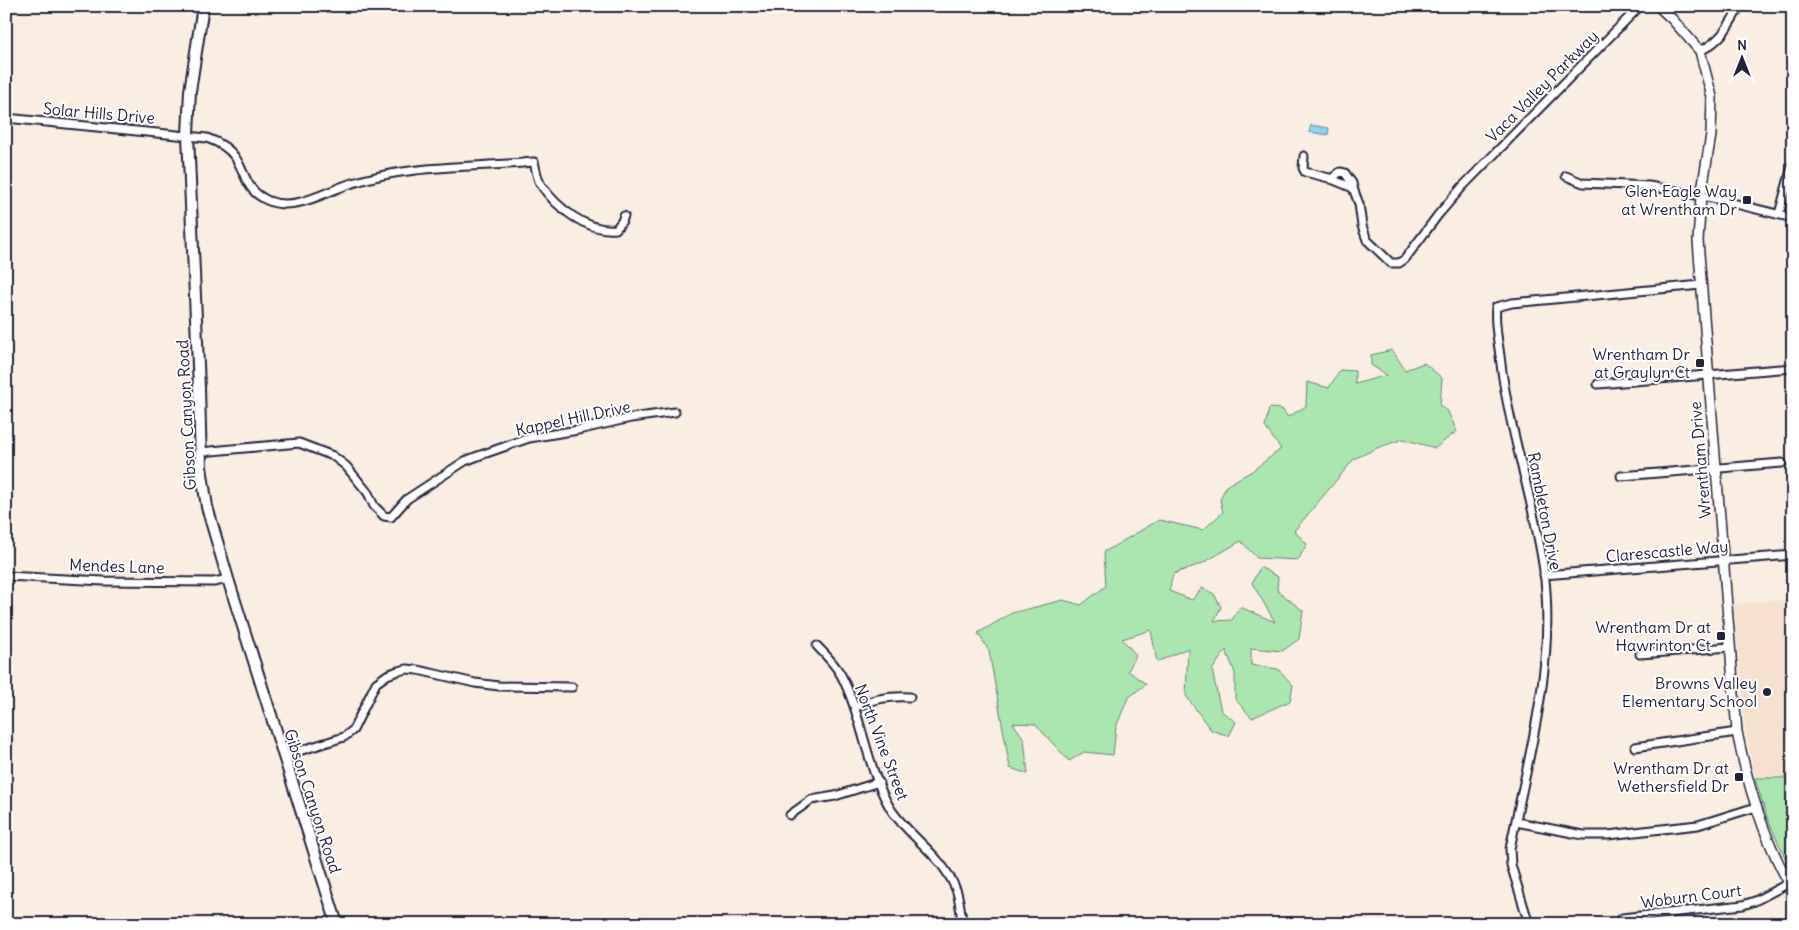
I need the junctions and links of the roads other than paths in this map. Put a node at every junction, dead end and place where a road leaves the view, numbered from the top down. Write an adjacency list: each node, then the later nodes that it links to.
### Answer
1 (203, 6): 7 (main road, Gibson Canyon Road)
2 (1640, 6): 8 (street, Vaca Valley Parkway)
3 (1658, 6): 5 (street, Wrentham Drive)
4 (1740, 6): 5 (street)
5 (1700, 51): 11 (street, Wrentham Drive)
6 (6, 118): 7 (street, Solar Hills Drive)
7 (188, 135): 13 (street, Solar Hills Drive); 20 (main road, Gibson Canyon Road)
8 (1304, 156)
9 (1793, 163): 12 (street)
10 (1566, 176): 11 (street)
11 (1701, 196): 12 (street); 15 (street, Wrentham Drive)
12 (1779, 214): 14 (street)
13 (624, 216)
14 (1793, 218)
15 (1701, 285): 17 (street, Wrentham Drive); 26 (street, Rambleton Drive)
16 (1793, 368): 17 (street)
17 (1709, 375): 18 (street); 22 (street, Wrentham Drive)
18 (1598, 384)
19 (675, 412): 20 (street, Kappel Hill Drive)
20 (200, 452): 28 (main road, Gibson Canyon Road)
21 (1782, 463): 22 (street)
22 (1716, 468): 23 (street); 25 (street, Wrentham Drive)
23 (1621, 476)
24 (1793, 555): 25 (street, Clarescastle Way)
25 (1723, 560): 26 (street, Clarescastle Way); 30 (street, Wrentham Drive)
26 (1544, 575): 41 (street, Rambleton Drive)
27 (6, 576): 28 (street, Mendes Lane)
28 (228, 579): 37 (main road, Gibson Canyon Road)
29 (817, 646): 34 (street, North Vine Street)
30 (1730, 647): 31 (street); 35 (street, Wrentham Drive)
31 (1640, 654)
32 (572, 687): 37 (street)
33 (910, 697): 34 (street)
34 (855, 708): 38 (street, North Vine Street)
35 (1737, 732): 36 (street); 39 (street, Wrentham Drive)
36 (1635, 747)
37 (283, 756): 44 (main road, Gibson Canyon Road)
38 (879, 782): 40 (street); 45 (street, North Vine Street)
39 (1756, 807): 41 (street); 42 (street, Wrentham Drive)
40 (790, 815)
41 (1516, 822): 46 (street, Rambleton Drive)
42 (1791, 886): 43 (street, Woburn Court)
43 (1622, 918)
44 (337, 924)
45 (963, 924)
46 (1529, 924)

